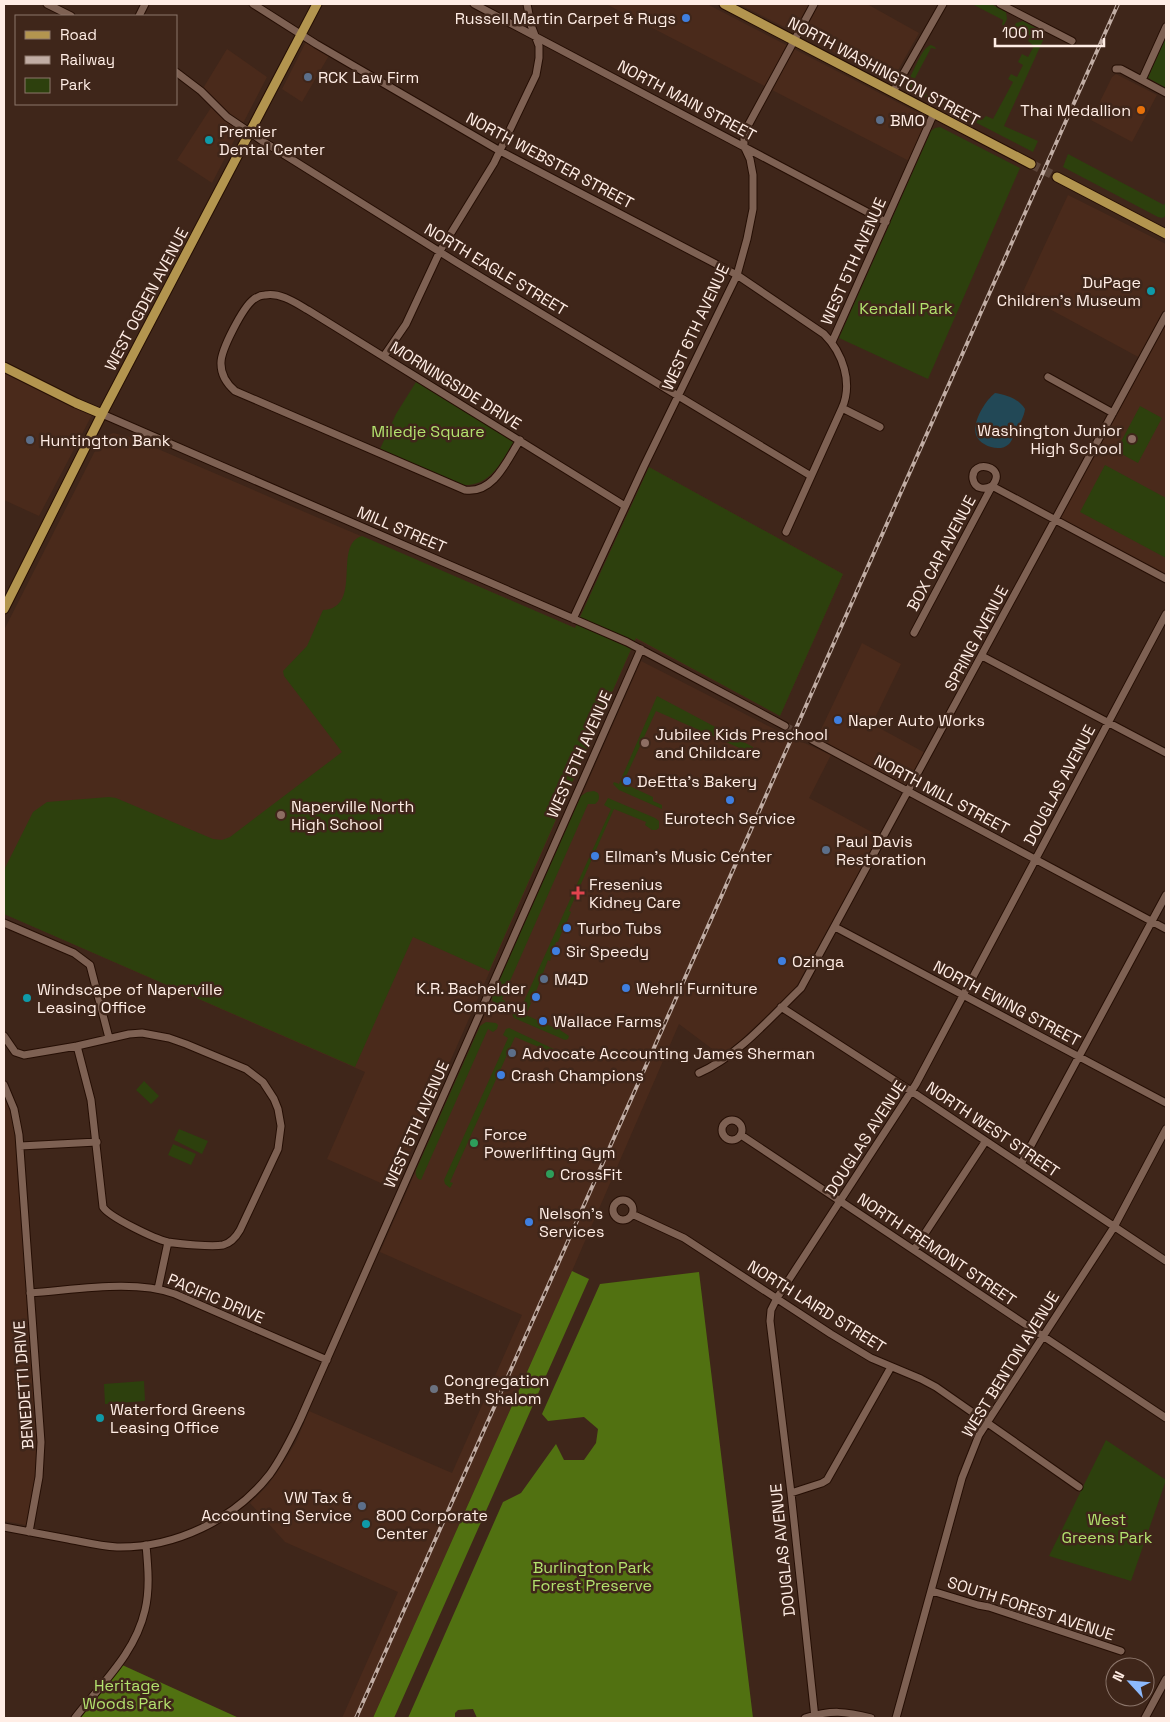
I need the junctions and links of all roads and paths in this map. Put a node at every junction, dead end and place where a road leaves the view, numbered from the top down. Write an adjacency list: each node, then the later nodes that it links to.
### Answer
1 (48, 4): 11 (street)
2 (145, 4): 12 (street)
3 (253, 4): 14 (street, NORTH WEBSTER STREET)
4 (317, 4): 14 (main road, WEST OGDEN AVENUE)
5 (474, 4): 15 (street, NORTH MAIN STREET)
6 (527, 4): 15 (street)
7 (724, 4): 16 (main road, NORTH WASHINGTON STREET)
8 (814, 4): 16 (street)
9 (943, 4): 21 (street)
10 (1000, 4): 17 (street)
11 (69, 15)
12 (139, 15)
13 (1166, 27): 20 (street)
14 (301, 35): 24 (main road, WEST OGDEN AVENUE); 26 (street, NORTH WEBSTER STREET)
15 (535, 36): 25 (street, NORTH MAIN STREET); 26 (street)
16 (794, 40): 21 (main road, NORTH WASHINGTON STREET); 25 (street)
17 (1072, 41)
18 (1116, 69): 20 (street)
19 (178, 73): 24 (street, NORTH EAGLE STREET)
20 (1142, 80): 22 (street)
21 (893, 92): 23 (main road, NORTH WASHINGTON STREET)
22 (1166, 93)
23 (934, 114): 27 (main road, NORTH WASHINGTON STREET); 29 (street, WEST 5TH AVENUE)
24 (250, 132): 31 (street, NORTH EAGLE STREET); 41 (main road, WEST OGDEN AVENUE)
25 (744, 146): 29 (street, NORTH MAIN STREET); 32 (street, WEST 6TH AVENUE)
26 (500, 151): 31 (street); 32 (street, NORTH WEBSTER STREET)
27 (1032, 164)
28 (1057, 177): 30 (main road)
29 (886, 222): 34 (street, WEST 5TH AVENUE)
30 (1166, 234)
31 (440, 251): 35 (street); 38 (street, NORTH EAGLE STREET)
32 (737, 275): 34 (street, NORTH WEBSTER STREET); 38 (street, WEST 6TH AVENUE)
33 (1166, 316): 40 (street, SPRING AVENUE)
34 (832, 342): 39 (street, WEST 5TH AVENUE)
35 (384, 356): 43 (street, MORNINGSIDE DRIVE); 43 (street, MORNINGSIDE DRIVE)
36 (4, 367): 41 (main road, MILL STREET)
37 (1048, 377): 40 (street)
38 (678, 396): 44 (street, NORTH EAGLE STREET); 45 (street, WEST 6TH AVENUE)
39 (842, 408): 42 (street); 44 (street, WEST 5TH AVENUE)
40 (1113, 413): 46 (street, SPRING AVENUE)
41 (102, 414): 49 (main road, WEST OGDEN AVENUE); 51 (street, MILL STREET)
42 (880, 427)
43 (520, 440): 45 (street, MORNINGSIDE DRIVE)
44 (811, 476): 47 (street, WEST 5TH AVENUE)
45 (625, 506): 51 (street, WEST 6TH AVENUE)
46 (1055, 520): 48 (street); 52 (street, BOX CAR AVENUE); 54 (street, SPRING AVENUE)
47 (786, 532)
48 (1166, 580)
49 (4, 609)
50 (1166, 614): 55 (street, DOUGLAS AVENUE)
51 (573, 618): 53 (street, MILL STREET)
52 (914, 633)
53 (641, 649): 56 (street, MILL STREET); 92 (street, WEST 5TH AVENUE)
54 (982, 656): 55 (street); 59 (street, SPRING AVENUE)
55 (1108, 722): 58 (street); 60 (street, DOUGLAS AVENUE)
56 (785, 726)
57 (812, 740): 59 (street, NORTH MILL STREET)
58 (1166, 753)
59 (908, 792): 60 (street, NORTH MILL STREET); 64 (street, SPRING AVENUE)
60 (1035, 859): 62 (street, NORTH MILL STREET); 66 (street, DOUGLAS AVENUE)
61 (1166, 895): 62 (street)
62 (1152, 922): 65 (street, NORTH MILL STREET); 71 (street)
63 (4, 923): 69 (street)
64 (835, 927): 66 (street, NORTH EWING STREET); 67 (street, SPRING AVENUE)
65 (1166, 929)
66 (963, 994): 71 (street, NORTH EWING STREET); 74 (street, DOUGLAS AVENUE)
67 (781, 1007): 72 (street, SPRING AVENUE); 74 (street, NORTH WEST STREET)
68 (4, 1036): 70 (street)
69 (109, 1038): 70 (street); 85 (street)
70 (77, 1046): 78 (street)
71 (1080, 1057): 75 (street, NORTH EWING STREET); 81 (street)
72 (699, 1074)
73 (4, 1086): 80 (street, BENEDETTI DRIVE)
74 (911, 1091): 79 (street, NORTH WEST STREET); 82 (street, DOUGLAS AVENUE)
75 (1166, 1103)
76 (1166, 1129): 84 (street, WEST BENTON AVENUE)
77 (741, 1135): 82 (street, NORTH FREMONT STREET)
78 (97, 1142): 80 (street); 85 (street)
79 (986, 1142): 81 (street, NORTH WEST STREET); 86 (street)
80 (20, 1146): 89 (street, BENEDETTI DRIVE)
81 (1021, 1164): 84 (street, NORTH WEST STREET)
82 (841, 1201): 86 (street, NORTH FREMONT STREET); 90 (street, DOUGLAS AVENUE)
83 (632, 1214): 90 (street, NORTH LAIRD STREET)
84 (1114, 1227): 87 (street, NORTH WEST STREET); 91 (street, WEST BENTON AVENUE)
85 (168, 1242): 88 (street)
86 (914, 1250): 91 (street, NORTH FREMONT STREET)
87 (1166, 1261)
88 (158, 1289): 89 (street, PACIFIC DRIVE); 92 (street, PACIFIC DRIVE)
89 (30, 1293): 99 (street, BENEDETTI DRIVE)
90 (777, 1298): 93 (street, NORTH LAIRD STREET); 97 (street, DOUGLAS AVENUE)
91 (1042, 1336): 94 (street, NORTH FREMONT STREET); 95 (street, WEST BENTON AVENUE)
92 (327, 1360): 100 (street, WEST 5TH AVENUE)
93 (891, 1367): 95 (street, NORTH LAIRD STREET); 97 (street)
94 (1166, 1418)
95 (986, 1422): 96 (street, NORTH LAIRD STREET); 101 (street, WEST BENTON AVENUE)
96 (1080, 1487)
97 (791, 1493): 104 (street, DOUGLAS AVENUE)
98 (4, 1527): 99 (street, WEST 5TH AVENUE)
99 (28, 1532): 100 (street, WEST 5TH AVENUE)
100 (146, 1545): 105 (street)
101 (932, 1591): 102 (street, SOUTH FOREST AVENUE); 108 (street, WEST BENTON AVENUE)
102 (1121, 1651)
103 (1166, 1679): 109 (street)
104 (814, 1717): 106 (street); 107 (street)
105 (75, 1718)
106 (805, 1718)
107 (871, 1718)
108 (896, 1718)
109 (1145, 1718)

